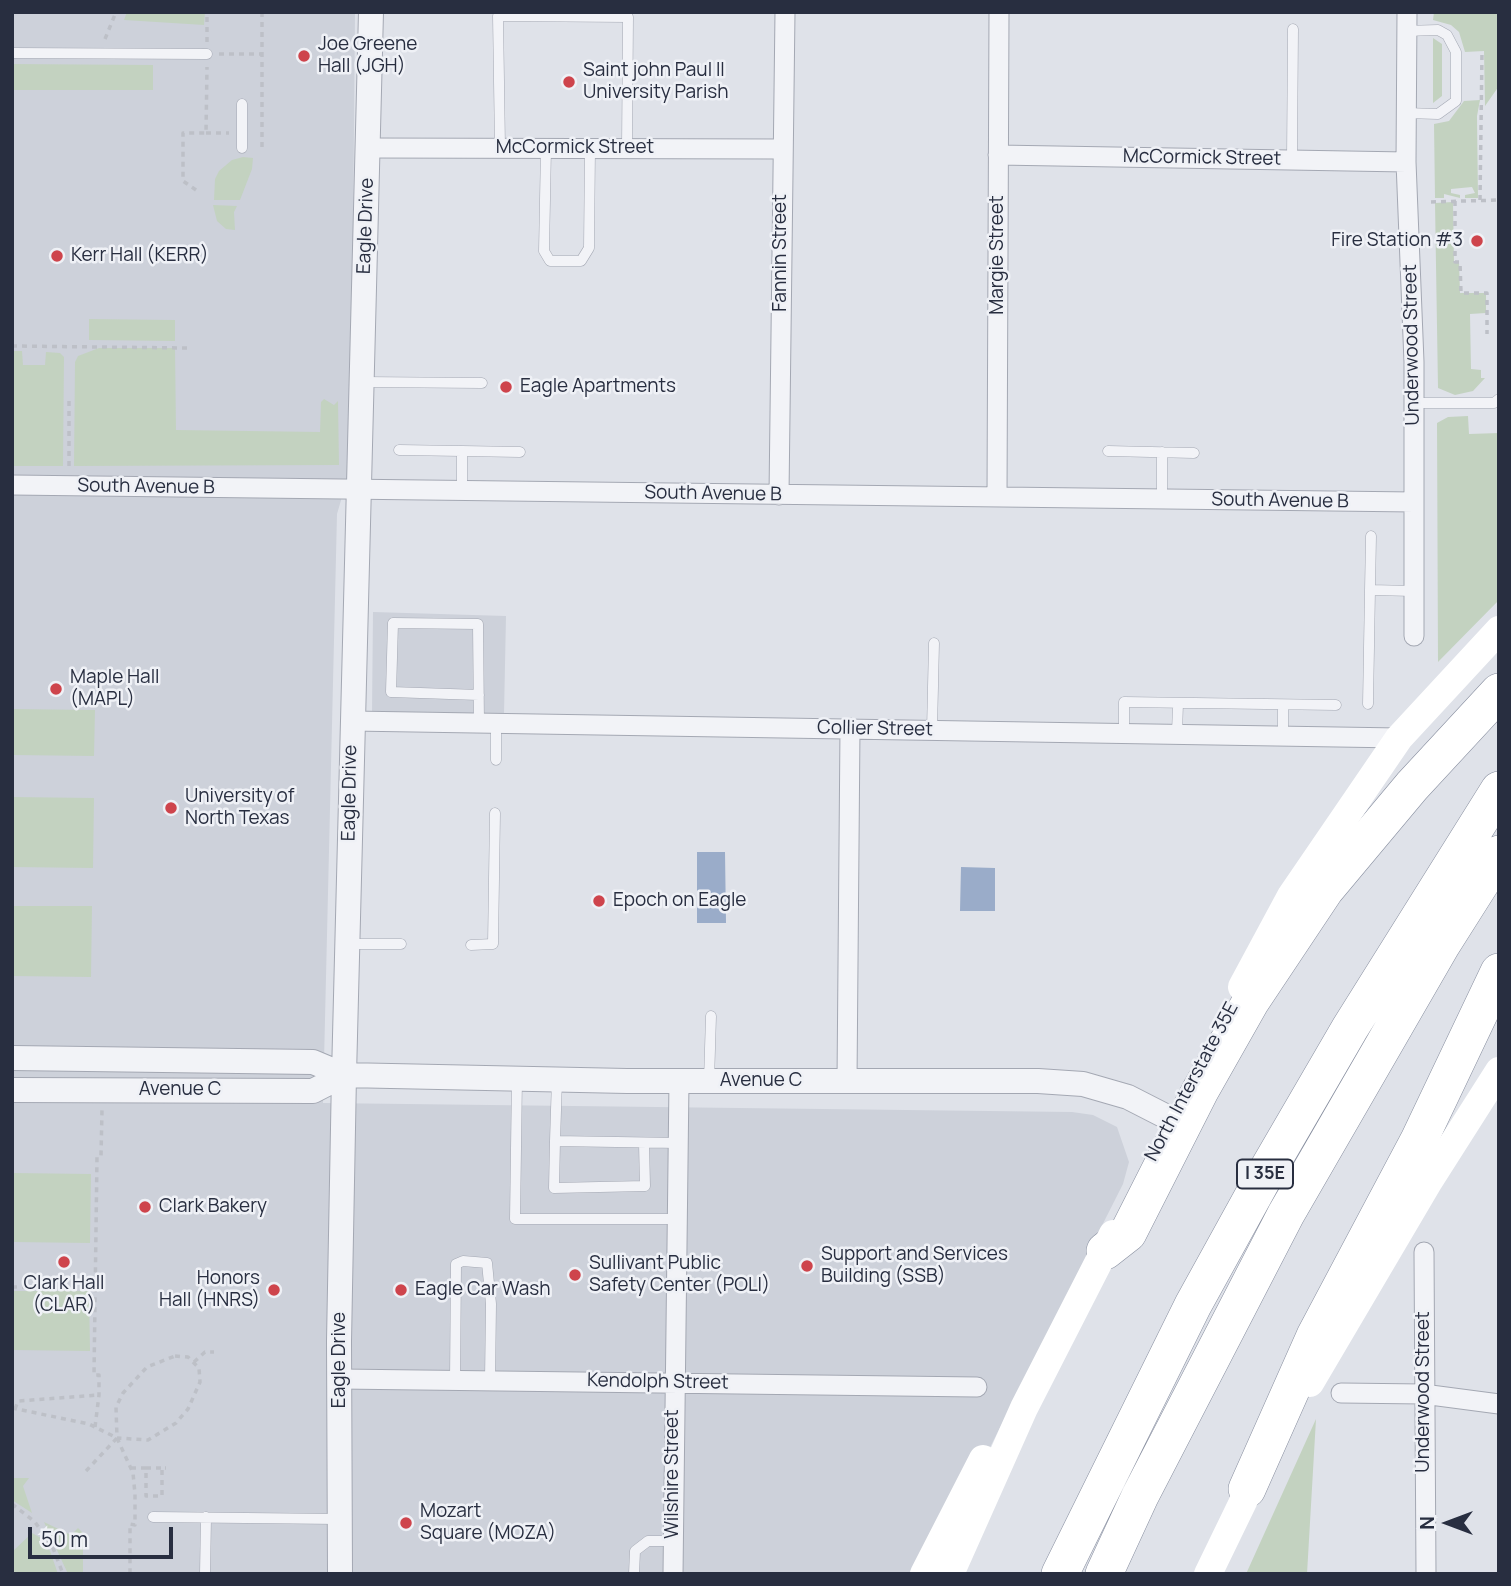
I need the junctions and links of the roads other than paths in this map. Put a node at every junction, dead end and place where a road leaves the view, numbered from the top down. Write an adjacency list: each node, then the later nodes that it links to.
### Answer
1 (371, 12): 12 (street, Eagle Drive)
2 (785, 12): 16 (street, Fannin Street)
3 (999, 12): 17 (street, Margie Street)
4 (1405, 21): 9 (street, Underwood Street); 9 (lane)
5 (1293, 29): 18 (lane)
6 (12, 53): 7 (lane)
7 (207, 54)
8 (242, 104): 11 (lane)
9 (1405, 113): 19 (street, Underwood Street)
10 (500, 147): 12 (street, McCormick Street); 13 (street, McCormick Street); 15 (lane)
11 (242, 148)
12 (368, 148): 20 (street, Eagle Drive)
13 (546, 148): 14 (street, McCormick Street); 14 (lane)
14 (590, 148): 15 (street, McCormick Street)
15 (627, 148): 16 (street, McCormick Street)
16 (782, 149): 33 (street, Fannin Street)
17 (998, 155): 18 (street, McCormick Street); 34 (street, Margie Street)
18 (1292, 159): 19 (street, McCormick Street)
19 (1406, 162): 23 (street, Underwood Street)
20 (362, 382): 21 (lane); 31 (street, Eagle Drive)
21 (482, 383)
22 (1499, 399): 23 (lane)
23 (1414, 403): 36 (street, Underwood Street)
24 (399, 450): 26 (lane)
25 (1108, 451): 28 (lane)
26 (462, 452): 27 (lane); 32 (lane)
27 (520, 452)
28 (1162, 452): 29 (lane); 35 (lane)
29 (1194, 453)
30 (12, 485): 31 (street, South Avenue B)
31 (359, 489): 32 (street, South Avenue B); 49 (street, Eagle Drive)
32 (462, 491): 33 (street, South Avenue B)
33 (779, 495): 34 (street, South Avenue B)
34 (997, 497): 35 (street, South Avenue B)
35 (1162, 499): 36 (street, South Avenue B)
36 (1414, 502): 39 (street, Underwood Street)
37 (1371, 536): 38 (lane)
38 (1370, 590): 39 (lane); 46 (lane)
39 (1414, 591): 41 (street, Underwood Street)
40 (1499, 630): 56 (main road, North Interstate 35E)
41 (1414, 636)
42 (934, 643): 52 (lane)
43 (1499, 692): 80 (highway)
44 (479, 695): 44 (lane); 50 (lane)
45 (1178, 703): 47 (lane); 53 (lane); 54 (lane)
46 (1368, 704)
47 (1283, 705): 48 (lane); 55 (lane)
48 (1336, 705)
49 (352, 721): 50 (street, Collier Street); 61 (street, Eagle Drive)
50 (488, 723): 51 (street, Collier Street); 57 (lane)
51 (850, 728): 52 (street, Collier Street); 73 (street)
52 (932, 730): 53 (street, Collier Street)
53 (1124, 733): 54 (street, Collier Street)
54 (1177, 733): 55 (street, Collier Street)
55 (1283, 735): 56 (street, Collier Street)
56 (1399, 738): 75 (main road, North Interstate 35E)
57 (496, 761)
58 (1499, 790): 103 (highway, I 35E)
59 (495, 813): 63 (lane)
60 (1499, 854): 104 (highway, I 35E)
61 (347, 944): 62 (lane); 68 (street, Eagle Drive)
62 (401, 944)
63 (471, 945)
64 (1499, 972): 91 (highway)
65 (711, 1016): 72 (lane)
66 (12, 1058): 68 (street, Avenue C)
67 (1499, 1071): 91 (main road)
68 (344, 1074): 69 (street, Avenue C); 74 (street, Avenue C); 82 (street, Eagle Drive)
69 (517, 1077): 70 (street, Avenue C); 79 (lane)
70 (557, 1079): 71 (street, Avenue C); 76 (lane)
71 (679, 1081): 72 (street, Avenue C); 78 (street, Wilshire Street)
72 (709, 1081): 73 (street, Avenue C)
73 (847, 1081): 75 (street, Avenue C)
74 (12, 1090)
75 (1171, 1119): 80 (main road, North Interstate 35E)
76 (555, 1141): 77 (lane); 77 (lane)
77 (644, 1143): 78 (lane)
78 (678, 1143): 79 (street, Wilshire Street)
79 (676, 1219): 85 (street, Wilshire Street)
80 (1105, 1251): 90 (main road, North Interstate 35E)
81 (1424, 1252): 88 (street, Underwood Street)
82 (340, 1379): 83 (street, Kendolph Street); 94 (street, Eagle Drive)
83 (455, 1380): 84 (street, Kendolph Street); 84 (lane)
84 (490, 1380): 85 (street, Kendolph Street)
85 (673, 1381): 86 (street, Kendolph Street); 95 (street, Wilshire Street)
86 (977, 1387)
87 (1341, 1393): 88 (street)
88 (1423, 1394): 89 (street); 106 (street, Underwood Street)
89 (1499, 1404)
90 (1024, 1408): 100 (main road); 101 (main road, North Interstate 35E); 102 (main road)
91 (1247, 1489): 105 (main road)
92 (153, 1517): 93 (lane)
93 (206, 1517): 94 (lane); 96 (lane)
94 (340, 1519): 97 (street, Eagle Drive)
95 (673, 1541): 98 (lane); 99 (street, Wilshire Street)
96 (205, 1574)
97 (340, 1574)
98 (634, 1574)
99 (673, 1574)
100 (924, 1574)
101 (950, 1574)
102 (962, 1574)
103 (1060, 1574)
104 (1104, 1574)
105 (1208, 1574)
106 (1426, 1574)

